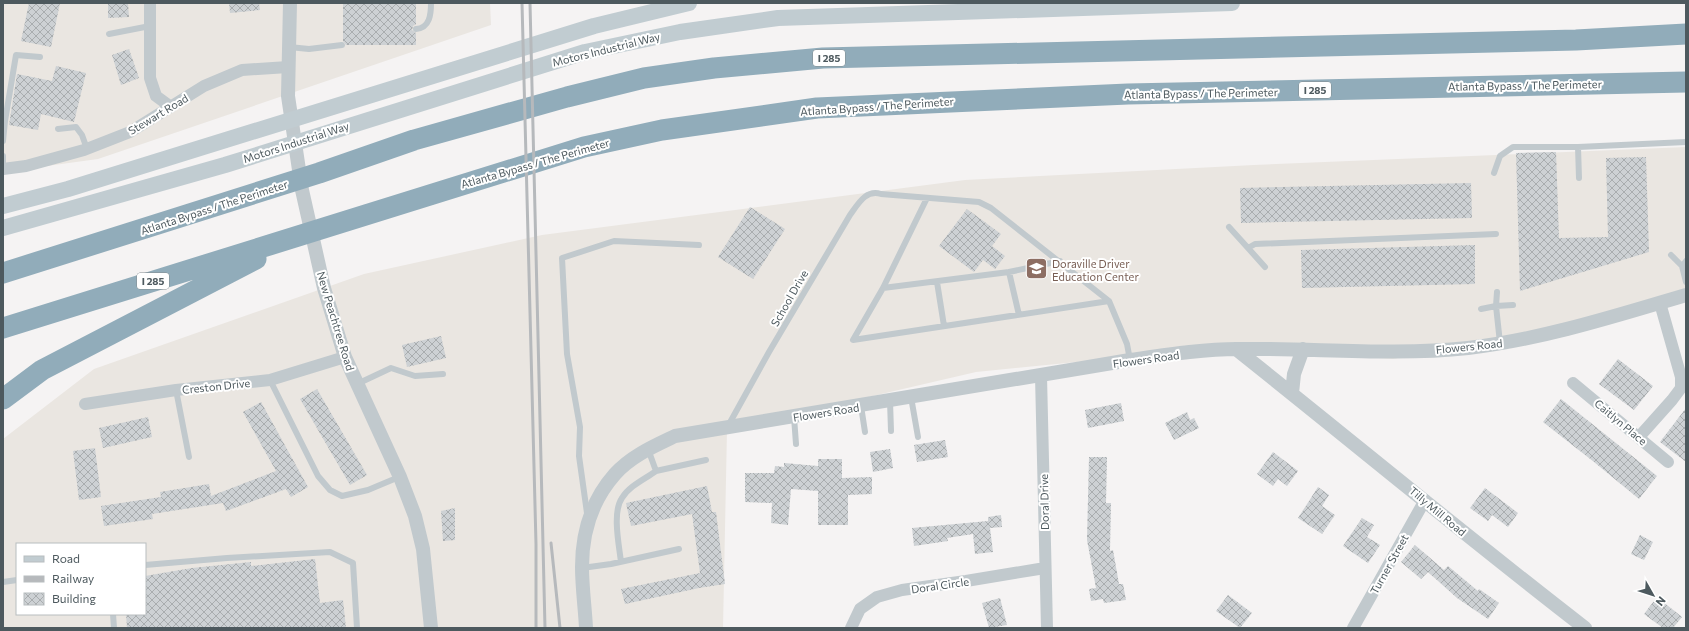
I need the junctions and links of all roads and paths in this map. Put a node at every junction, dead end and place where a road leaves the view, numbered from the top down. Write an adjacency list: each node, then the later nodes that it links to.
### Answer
1 (150, 3): 6 (street)
2 (290, 3): 11 (street, New Peachtree Road)
3 (431, 3): 7 (lane)
4 (689, 3): 26 (main road, Motors Industrial Way)
5 (1232, 3): 28 (main road, Motors Industrial Way)
6 (150, 26): 8 (lane); 15 (street)
7 (416, 29)
8 (110, 34)
9 (1686, 34): 38 (highway, Atlanta Bypass / The Perimeter / I 285)
10 (342, 45): 11 (lane)
11 (289, 47): 13 (street, New Peachtree Road)
12 (40, 57): 17 (lane)
13 (288, 67): 15 (street, Stewart Road); 55 (street, New Peachtree Road)
14 (1686, 82): 29 (highway, Atlanta Bypass / The Perimeter / I 285)
15 (171, 107): 20 (street, Stewart Road)
16 (58, 129): 20 (lane)
17 (3, 141)
18 (1686, 142): 19 (lane)
19 (1578, 147): 23 (lane); 24 (lane)
20 (86, 149): 22 (street, Stewart Road)
21 (3, 156): 22 (lane)
22 (3, 169)
23 (1494, 173)
24 (1579, 178)
25 (927, 198): 34 (lane, School Drive); 41 (lane); 70 (lane, School Drive)
26 (3, 206)
27 (1229, 227): 32 (lane)
28 (3, 228)
29 (303, 234): 51 (highway, Atlanta Bypass / The Perimeter / I 285); 65 (highway)
30 (1496, 234): 32 (lane)
31 (699, 245): 83 (lane)
32 (1248, 248): 36 (lane)
33 (1671, 255): 35 (lane)
34 (1060, 261): 37 (lane); 44 (lane, School Drive)
35 (1684, 264): 40 (lane)
36 (1265, 267)
37 (1009, 272): 39 (lane); 49 (lane)
38 (3, 273)
39 (937, 282): 41 (lane); 50 (lane)
40 (1686, 282)
41 (883, 288): 50 (lane)
42 (1497, 292): 47 (lane)
43 (1686, 295): 45 (street, Flowers Road)
44 (1109, 301): 49 (lane); 56 (lane)
45 (1660, 303): 52 (street, Flowers Road); 74 (street)
46 (1513, 305): 47 (lane)
47 (1496, 306): 48 (lane); 52 (lane)
48 (1480, 309)
49 (1019, 315): 50 (lane)
50 (944, 326)
51 (3, 328)
52 (1500, 343): 54 (street, Flowers Road)
53 (1236, 349): 54 (street, Flowers Road); 56 (street, Flowers Road); 63 (street, Tilly Mill Road)
54 (1304, 350): 63 (street)
55 (345, 357): 59 (street, Creston Drive); 61 (street, New Peachtree Road)
56 (1130, 360): 58 (street, Flowers Road)
57 (443, 374): 61 (lane)
58 (1042, 376): 64 (street, Flowers Road); 88 (street, Doral Drive)
59 (270, 380): 62 (street, Creston Drive); 81 (lane)
60 (1574, 383): 74 (street, Caitlyn Place)
61 (357, 384): 81 (street, New Peachtree Road)
62 (176, 390): 67 (street, Creston Drive); 77 (lane)
63 (1292, 393): 82 (street, Tilly Mill Road)
64 (911, 397): 66 (street, Flowers Road); 73 (lane)
65 (3, 399)
66 (890, 401): 68 (street, Flowers Road); 71 (lane)
67 (85, 404)
68 (861, 406): 69 (street, Flowers Road); 72 (lane)
69 (794, 417): 70 (street, Flowers Road); 75 (lane)
70 (727, 428): 76 (street, Flowers Road)
71 (891, 431)
72 (865, 432)
73 (918, 437)
74 (1639, 437): 79 (street, Caitlyn Place)
75 (796, 444)
76 (648, 449): 80 (lane); 83 (street, Flowers Road)
77 (189, 457)
78 (706, 460): 80 (lane)
79 (1668, 462)
80 (656, 471): 85 (lane)
81 (400, 477): 94 (street, New Peachtree Road)
82 (1425, 500): 98 (street, Turner Street); 99 (street, Tilly Mill Road)
83 (588, 520): 87 (street, Flowers Road)
84 (679, 549): 85 (lane)
85 (621, 562): 87 (lane)
86 (146, 565): 93 (lane)
87 (582, 568): 95 (street, Flowers Road)
88 (1045, 568): 96 (street, Doral Circle); 97 (street, Doral Drive)
89 (16, 580): 90 (lane)
90 (3, 582)
91 (113, 615): 92 (lane)
92 (114, 628)
93 (357, 628)
94 (431, 628)
95 (586, 628)
96 (851, 628)
97 (1047, 628)
98 (1353, 628)
99 (1585, 628)

